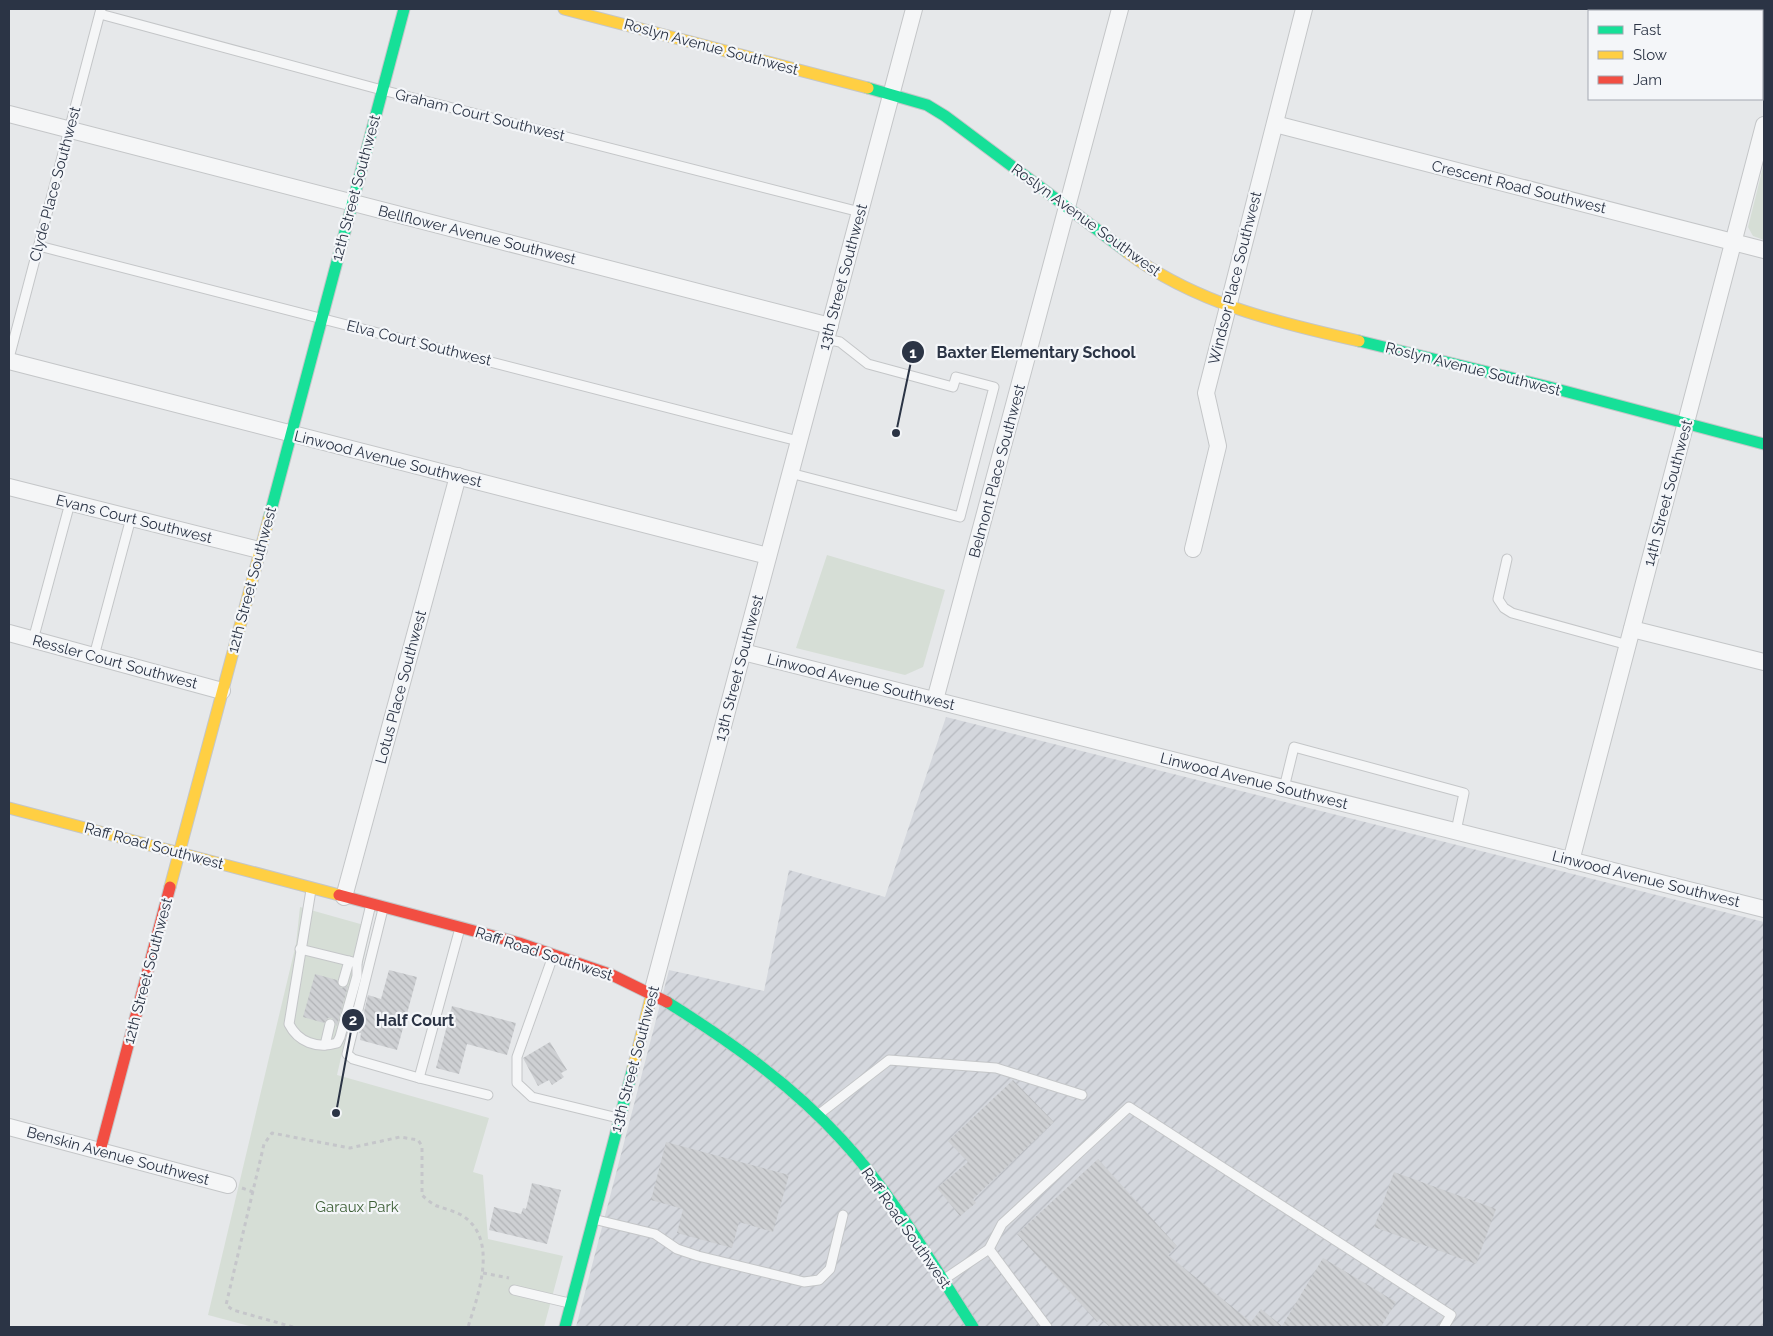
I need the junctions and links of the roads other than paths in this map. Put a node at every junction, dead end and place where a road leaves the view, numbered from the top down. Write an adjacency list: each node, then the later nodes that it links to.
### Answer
1 (404, 9): 7 (street, 12th Street Southwest)
2 (564, 9): 8 (street, Roslyn Avenue Southwest)
3 (914, 9): 8 (street, 13th Street Southwest)
4 (1120, 9): 14 (street, Belmont Place Southwest)
5 (1304, 9): 10 (street, Windsor Place Southwest)
6 (100, 11): 7 (lane, Graham Court Southwest); 12 (lane, Clyde Place Southwest)
7 (382, 90): 13 (street, 12th Street Southwest); 15 (lane, Graham Court Southwest)
8 (892, 94): 14 (street, Roslyn Avenue Southwest); 15 (street, 13th Street Southwest)
9 (9, 114): 12 (street, Bellflower Avenue Southwest)
10 (1274, 124): 16 (street, Crescent Road Southwest); 19 (street, Windsor Place Southwest)
11 (1764, 125): 16 (street, 14th Street Southwest)
12 (70, 130): 13 (street, Bellflower Avenue Southwest); 17 (lane, Clyde Place Southwest)
13 (352, 202): 20 (street, 12th Street Southwest); 21 (street, Bellflower Avenue Southwest)
14 (1067, 207): 19 (street, Roslyn Avenue Southwest); 44 (street, Belmont Place Southwest)
15 (860, 212): 21 (street, 13th Street Southwest)
16 (1735, 243): 18 (street, Crescent Road Southwest); 23 (street, 14th Street Southwest)
17 (39, 246): 20 (lane, Elva Court Southwest); 22 (lane, Clyde Place Southwest)
18 (1764, 250)
19 (1227, 304): 23 (street, Roslyn Avenue Southwest); 32 (street, Windsor Place Southwest)
20 (322, 318): 24 (street, 12th Street Southwest); 25 (lane, Elva Court Southwest)
21 (828, 332): 25 (street, 13th Street Southwest); 27 (lane)
22 (9, 360): 24 (street, Linwood Avenue Southwest)
23 (1687, 423): 26 (street, Roslyn Avenue Southwest); 36 (street, 14th Street Southwest)
24 (291, 434): 28 (street, Linwood Avenue Southwest); 33 (street, 12th Street Southwest)
25 (798, 441): 27 (street, 13th Street Southwest)
26 (1764, 444)
27 (790, 473): 34 (street, 13th Street Southwest)
28 (458, 476): 34 (street, Linwood Avenue Southwest); 51 (street, Lotus Place Southwest)
29 (9, 487): 30 (street, Evans Court Southwest)
30 (70, 502): 31 (street, Evans Court Southwest); 38 (lane)
31 (131, 518): 33 (street, Evans Court Southwest); 41 (lane)
32 (1193, 549)
33 (259, 550): 43 (street, 12th Street Southwest)
34 (768, 556): 40 (street, 13th Street Southwest)
35 (1507, 559): 39 (lane)
36 (1632, 629): 39 (street, 14th Street Southwest); 42 (street)
37 (9, 633): 38 (street, Ressler Court Southwest)
38 (33, 640): 41 (street, Ressler Court Southwest)
39 (1628, 645): 49 (street, 14th Street Southwest)
40 (743, 652): 44 (street, Linwood Avenue Southwest); 60 (street, 13th Street Southwest)
41 (94, 656): 43 (street, Ressler Court Southwest)
42 (1764, 662)
43 (222, 691): 48 (street, 12th Street Southwest)
44 (935, 700): 45 (street, Linwood Avenue Southwest)
45 (1284, 788): 47 (street, Linwood Avenue Southwest); 47 (lane)
46 (9, 808): 48 (street, Raff Road Southwest)
47 (1456, 831): 49 (street, Linwood Avenue Southwest)
48 (180, 853): 50 (street, Raff Road Southwest); 69 (street, 12th Street Southwest)
49 (1572, 861): 54 (street, Linwood Avenue Southwest)
50 (311, 888): 51 (street, Raff Road Southwest); 56 (lane)
51 (344, 897): 52 (street, Raff Road Southwest)
52 (371, 904): 53 (street, Raff Road Southwest); 58 (lane)
53 (383, 907): 55 (street, Raff Road Southwest); 63 (lane)
54 (1764, 909)
55 (460, 927): 57 (street, Raff Road Southwest); 63 (lane)
56 (300, 949): 58 (lane); 62 (lane)
57 (554, 954): 60 (street, Raff Road Southwest); 67 (lane)
58 (353, 962): 59 (lane); 62 (lane)
59 (343, 982)
60 (652, 993): 66 (street, Raff Road Southwest); 67 (street, 13th Street Southwest)
61 (330, 1024): 62 (lane)
62 (324, 1045)
63 (419, 1078): 64 (lane)
64 (488, 1095)
65 (1082, 1095): 66 (lane)
66 (818, 1115): 74 (street, Raff Road Southwest)
67 (620, 1118): 72 (street, 13th Street Southwest)
68 (9, 1127): 69 (street, Benskin Avenue Southwest)
69 (100, 1151): 70 (street, Benskin Avenue Southwest)
70 (228, 1185)
71 (843, 1215): 72 (lane)
72 (593, 1219): 76 (street, 13th Street Southwest)
73 (989, 1249): 74 (lane); 79 (lane); 80 (lane)
74 (943, 1280): 78 (street, Raff Road Southwest)
75 (514, 1290): 76 (lane)
76 (571, 1303): 77 (street, 13th Street Southwest)
77 (565, 1327)
78 (973, 1327)
79 (1047, 1327)
80 (1444, 1327)

